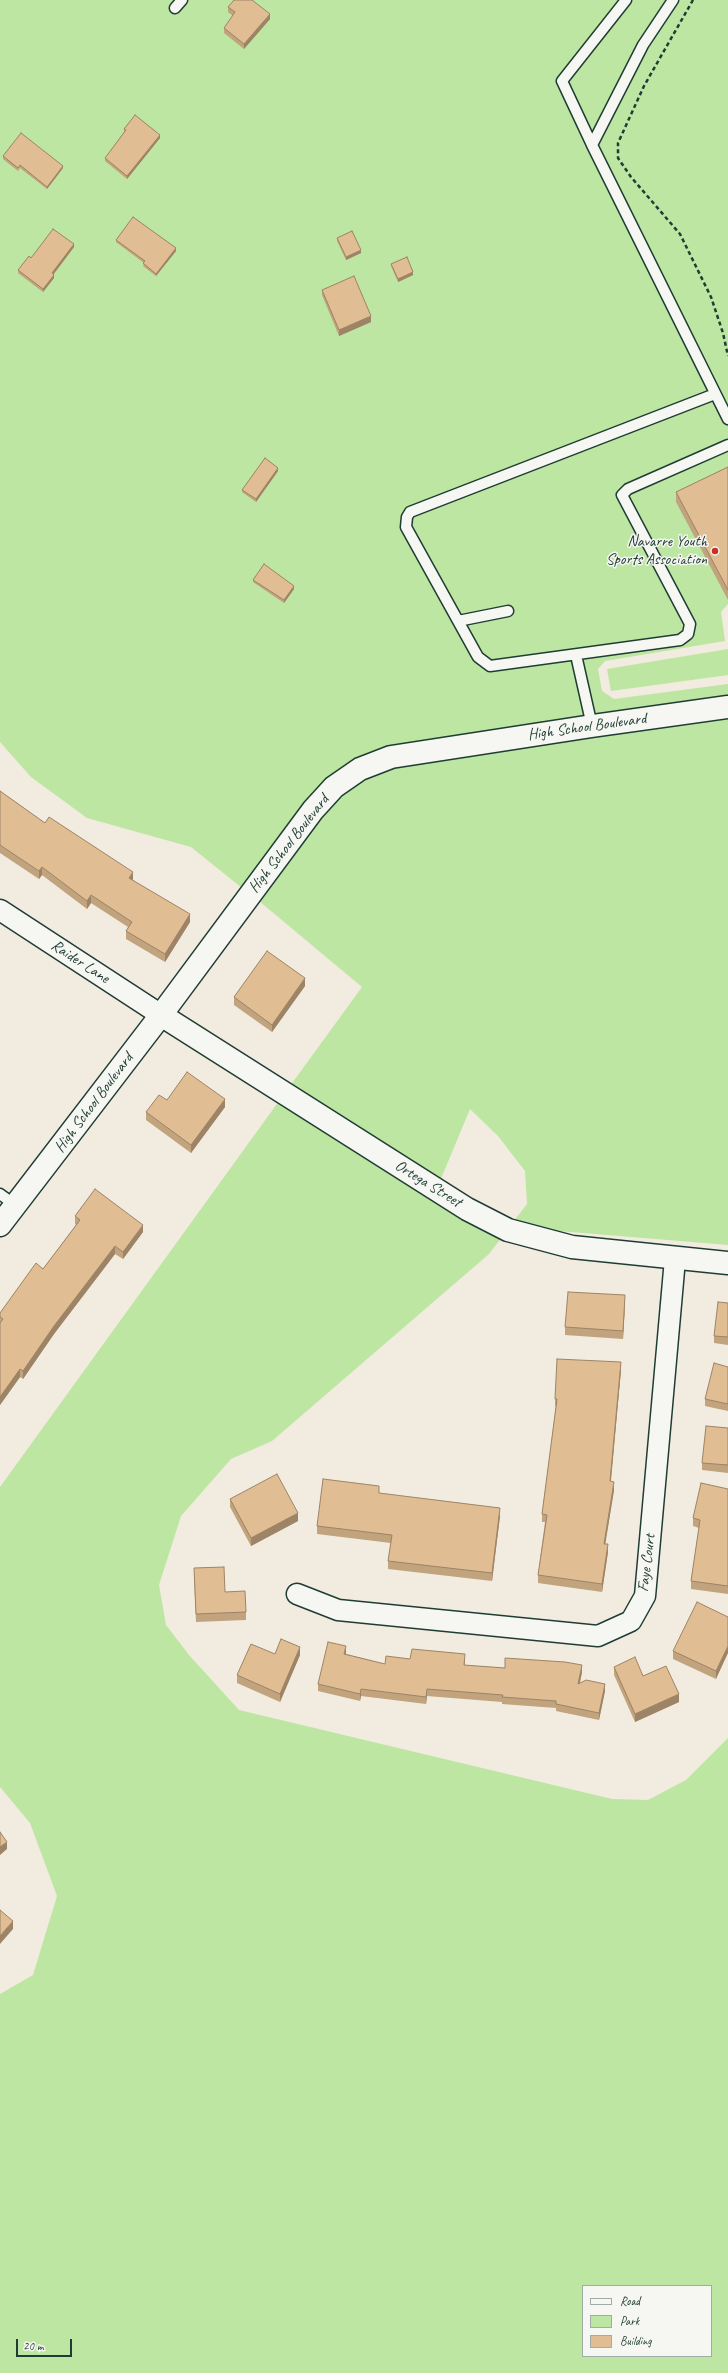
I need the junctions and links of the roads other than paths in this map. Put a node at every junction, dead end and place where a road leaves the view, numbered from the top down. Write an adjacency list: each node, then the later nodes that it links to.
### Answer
1 (182, 0): 4 (lane)
2 (626, 0): 5 (lane)
3 (669, 1): 5 (lane)
4 (175, 8)
5 (592, 145): 6 (lane)
6 (715, 394): 7 (lane); 10 (lane)
7 (728, 419)
8 (728, 445): 11 (lane)
9 (508, 611): 10 (lane)
10 (458, 621): 11 (lane)
11 (576, 655): 13 (lane)
12 (728, 707): 13 (street, High School Boulevard)
13 (592, 726): 15 (street, High School Boulevard)
14 (0, 910): 15 (street, Raider Lane)
15 (161, 1015): 16 (street, High School Boulevard); 18 (street, Ortega Street)
16 (8, 1200): 17 (street, High School Boulevard)
17 (0, 1225)
18 (675, 1259): 19 (street, Ortega Street); 20 (street, Faye Court)
19 (728, 1263)
20 (297, 1594)

